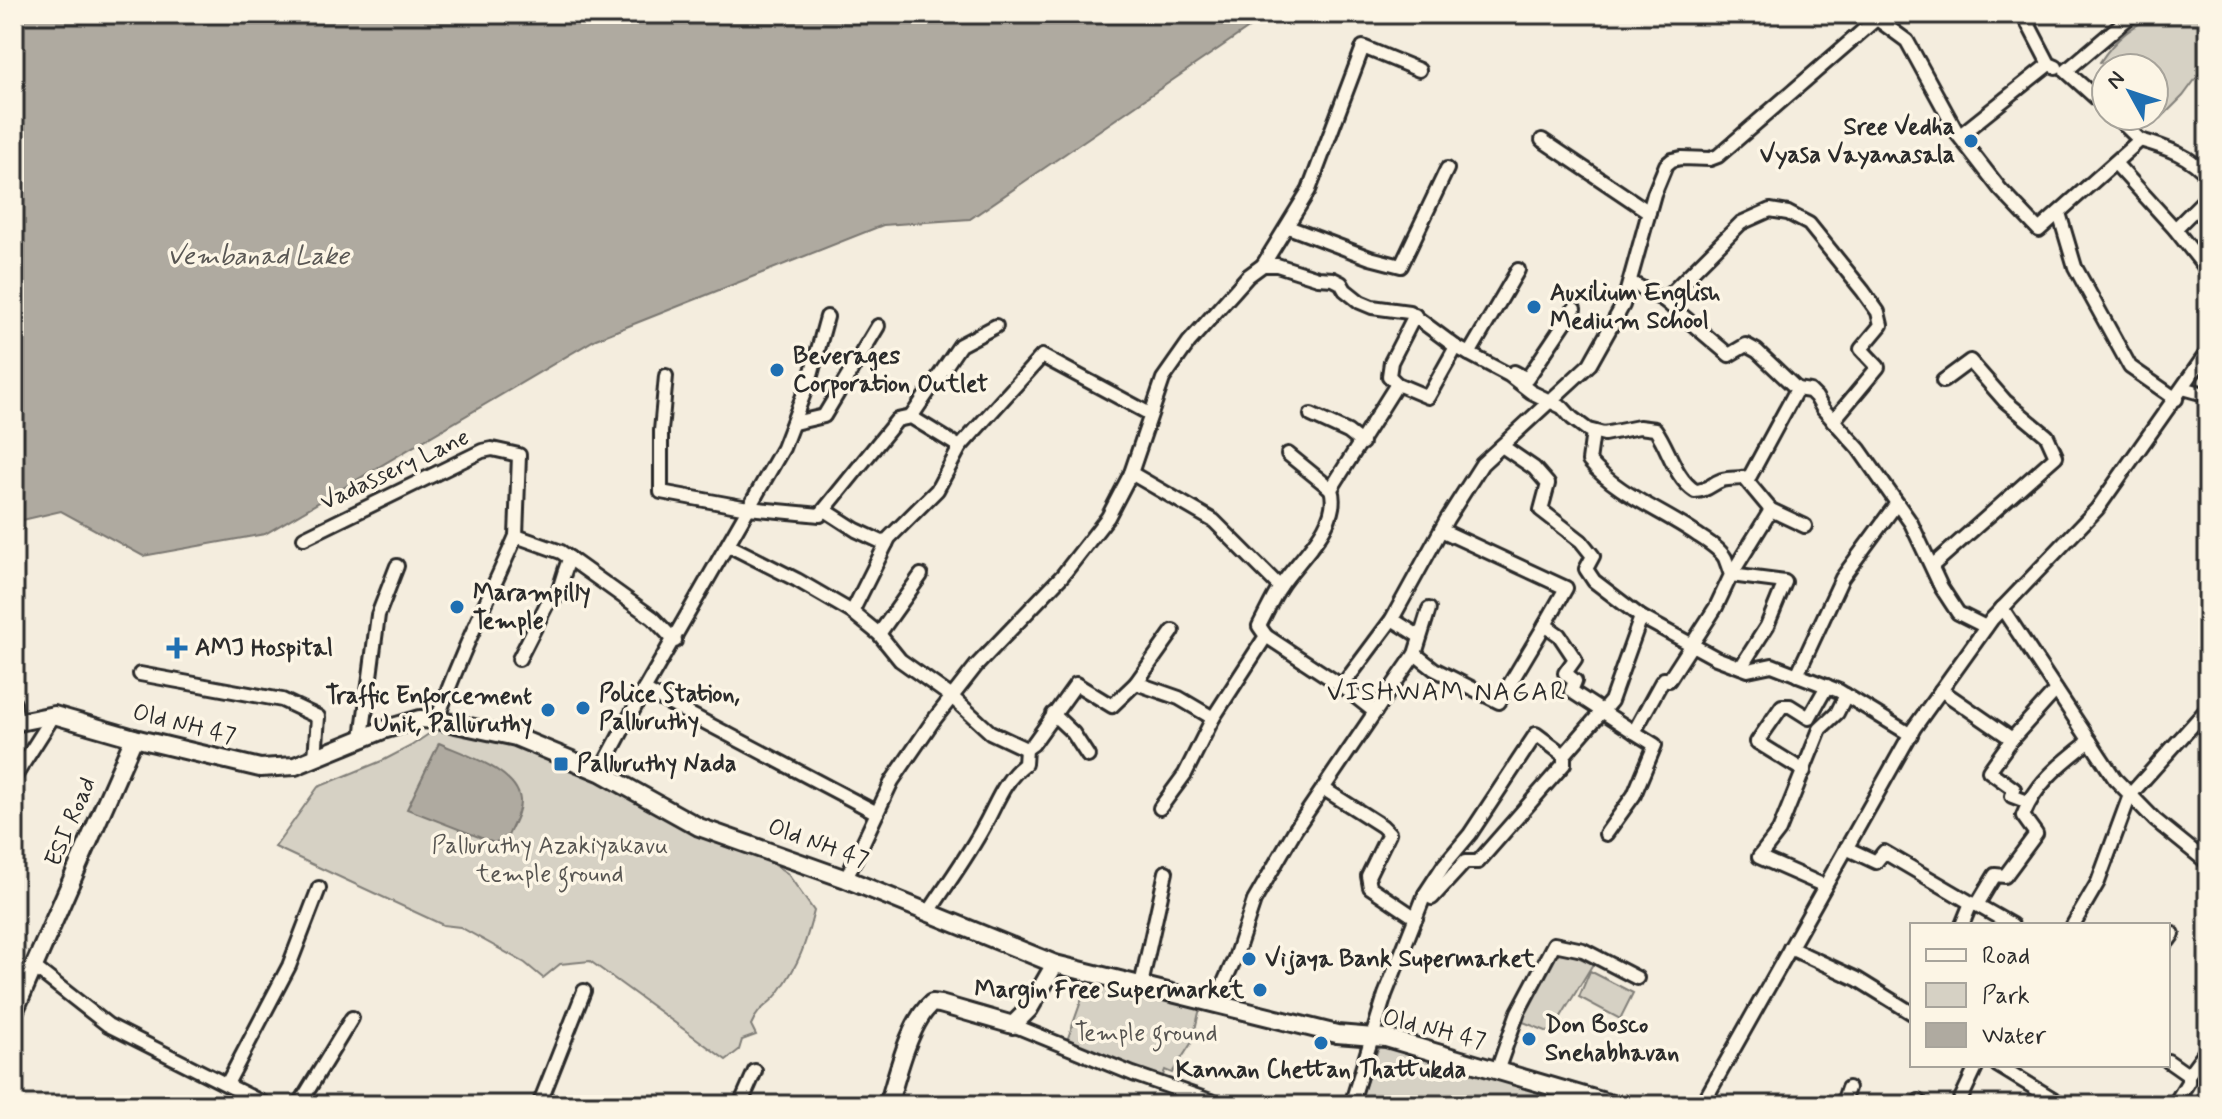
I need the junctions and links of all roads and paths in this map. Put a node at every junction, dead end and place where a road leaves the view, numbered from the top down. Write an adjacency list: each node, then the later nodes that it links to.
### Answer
1 (2023, 14): 4 (street)
2 (2133, 14): 6 (street)
3 (1879, 16): 9 (street); 16 (street)
4 (2049, 64): 6 (street); 9 (street)
5 (1419, 70): 18 (street)
6 (2066, 71): 7 (street)
7 (2090, 93)
8 (2132, 132): 11 (street)
9 (1959, 136): 17 (street)
10 (1542, 140): 16 (street)
11 (2140, 140): 12 (street); 14 (street)
12 (2115, 163): 17 (street); 19 (street)
13 (1447, 169): 18 (street)
14 (2208, 177)
15 (2208, 196): 19 (street)
16 (1649, 212): 23 (street)
17 (2059, 213): 37 (street)
18 (1288, 227): 20 (street)
19 (2175, 229): 22 (street)
20 (1263, 265): 26 (street); 40 (street)
21 (1518, 270): 31 (street)
22 (2208, 271)
23 (1630, 282): 24 (street); 39 (street)
24 (1664, 300): 36 (street); 43 (street)
25 (1574, 309): 31 (street)
26 (1415, 315): 30 (street); 35 (street)
27 (827, 317): 44 (street)
28 (878, 326): 44 (street)
29 (996, 326): 42 (street)
30 (1456, 347): 31 (street); 35 (street)
31 (1471, 351): 39 (street)
32 (2208, 351): 37 (street)
33 (666, 376): 54 (street)
34 (1943, 381): 65 (street)
35 (1397, 384): 46 (street)
36 (1797, 389): 43 (street); 51 (street)
37 (2179, 394): 38 (street); 69 (street)
38 (2208, 395)
39 (1549, 401): 45 (street); 47 (street)
40 (1150, 414): 48 (street); 50 (street)
41 (1311, 415): 46 (street)
42 (911, 417): 48 (street); 55 (street)
43 (1833, 421): 53 (street)
44 (794, 423): 54 (street)
45 (1593, 432): 51 (street); 67 (street)
46 (1362, 443): 52 (street)
47 (1502, 446): 58 (street); 72 (street)
48 (960, 447): 61 (street)
49 (1288, 454): 52 (street)
50 (1131, 473): 68 (street); 94 (street)
51 (1746, 480): 56 (street)
52 (1331, 489): 68 (street)
53 (1897, 503): 65 (street); 86 (street)
54 (748, 508): 55 (street); 62 (street)
55 (825, 510): 61 (street)
56 (1771, 510): 57 (street); 67 (street)
57 (1805, 526)
58 (1441, 530): 73 (street); 74 (street)
59 (516, 536): 60 (street, Vadassery Lane); 63 (street); 102 (street)
60 (304, 538)
61 (886, 544): 71 (street)
62 (728, 545): 71 (street); 80 (street)
63 (570, 558): 80 (street); 83 (street)
64 (397, 566): 107 (street)
65 (1932, 566): 75 (street)
66 (921, 575): 77 (street)
67 (1731, 575): 81 (street); 84 (street)
68 (1280, 587): 78 (street)
69 (2002, 608): 75 (street); 92 (street)
70 (1429, 609): 79 (street)
71 (852, 612): 77 (street)
72 (1641, 617): 81 (street); 97 (street)
73 (1392, 619): 79 (street); 88 (street)
74 (1545, 625): 82 (street); 97 (street)
75 (1986, 627): 91 (street)
76 (1173, 631): 87 (street)
77 (879, 634): 94 (street)
78 (1266, 636): 88 (street); 101 (street)
79 (1420, 637): 82 (street)
80 (675, 641): 90 (street)
81 (1690, 644): 84 (street); 104 (street)
82 (1415, 654): 98 (street)
83 (519, 659)
84 (1741, 667): 86 (street)
85 (140, 674): 113 (street)
86 (1797, 675): 89 (street)
87 (1136, 683): 99 (street); 101 (street)
88 (1342, 686): 98 (street)
89 (1827, 686): 93 (street); 114 (street)
90 (644, 690): 115 (street); 121 (street)
91 (1941, 690): 105 (street); 108 (street)
92 (2056, 690): 108 (street); 109 (street)
93 (1846, 695): 105 (street); 114 (street)
94 (952, 697): 110 (street); 121 (street)
95 (14, 703): 103 (street)
96 (2208, 708): 118 (street)
97 (1603, 710): 104 (street); 111 (street)
98 (1375, 712): 117 (street)
99 (1053, 714): 110 (street); 112 (street)
100 (54, 715): 103 (main road, Old NH 47); 106 (main road, Old NH 47); 116 (street)
101 (1213, 718): 120 (street)
102 (437, 720): 107 (main road, Old NH 47); 115 (main road, Old NH 47)
103 (16, 722)
104 (1634, 732): 122 (street)
105 (1911, 735): 123 (street)
106 (134, 738): 113 (main road, Old NH 47); 138 (main road, ESI Road)
107 (362, 738): 113 (main road, Old NH 47)
108 (2012, 739): 119 (street)
109 (2090, 741): 118 (street); 119 (street)
110 (1026, 749): 131 (street)
111 (1564, 755): 129 (street); 129 (street)
112 (1088, 756)
113 (315, 758)
114 (1804, 771): 127 (street)
115 (600, 772): 126 (main road, Old NH 47)
116 (14, 778)
117 (1324, 789): 132 (street); 142 (street)
118 (2130, 795): 124 (street); 135 (street)
119 (2028, 802): 130 (street)
120 (1160, 808)
121 (877, 813): 126 (street)
122 (1606, 834)
123 (1846, 848): 127 (street); 130 (street)
124 (2208, 863)
125 (1166, 872): 140 (street)
126 (846, 879): 131 (main road, Old NH 47)
127 (1825, 886): 136 (street)
128 (319, 888): 155 (street)
129 (1425, 894): 132 (street)
130 (1974, 904): 133 (street); 134 (street)
131 (929, 912): 137 (main road, Old NH 47)
132 (1416, 918): 147 (street)
133 (1963, 923)
134 (2008, 923)
135 (2074, 923)
136 (1790, 948): 144 (street); 167 (street)
137 (1055, 964): 140 (main road, Old NH 47); 146 (main road)
138 (34, 967): 143 (main road, ESI Road); 155 (street)
139 (1637, 978): 153 (street)
140 (1141, 985): 142 (main road, Old NH 47)
141 (584, 991): 161 (street)
142 (1215, 1003): 147 (main road, Old NH 47)
143 (14, 1012)
144 (1910, 1012)
145 (352, 1018): 160 (street)
146 (1013, 1025): 163 (main road); 164 (street)
147 (1372, 1038): 153 (main road, Old NH 47); 165 (street)
148 (2208, 1048): 154 (street)
149 (2170, 1062): 154 (street)
150 (1976, 1067): 158 (street)
151 (2000, 1067): 169 (street)
152 (755, 1071): 162 (street)
153 (1497, 1071): 157 (main road, Old NH 47)
154 (2188, 1075): 170 (street)
155 (227, 1084): 159 (street)
156 (1848, 1088): 168 (street)
157 (1562, 1098): 166 (main road, Old NH 47)
158 (1959, 1103)
159 (267, 1105)
160 (299, 1105)
161 (539, 1105)
162 (740, 1105)
163 (888, 1105)
164 (1222, 1105)
165 (1351, 1105)
166 (1615, 1105)
167 (1702, 1105)
168 (1842, 1105)
169 (2063, 1105)
170 (2174, 1105)

